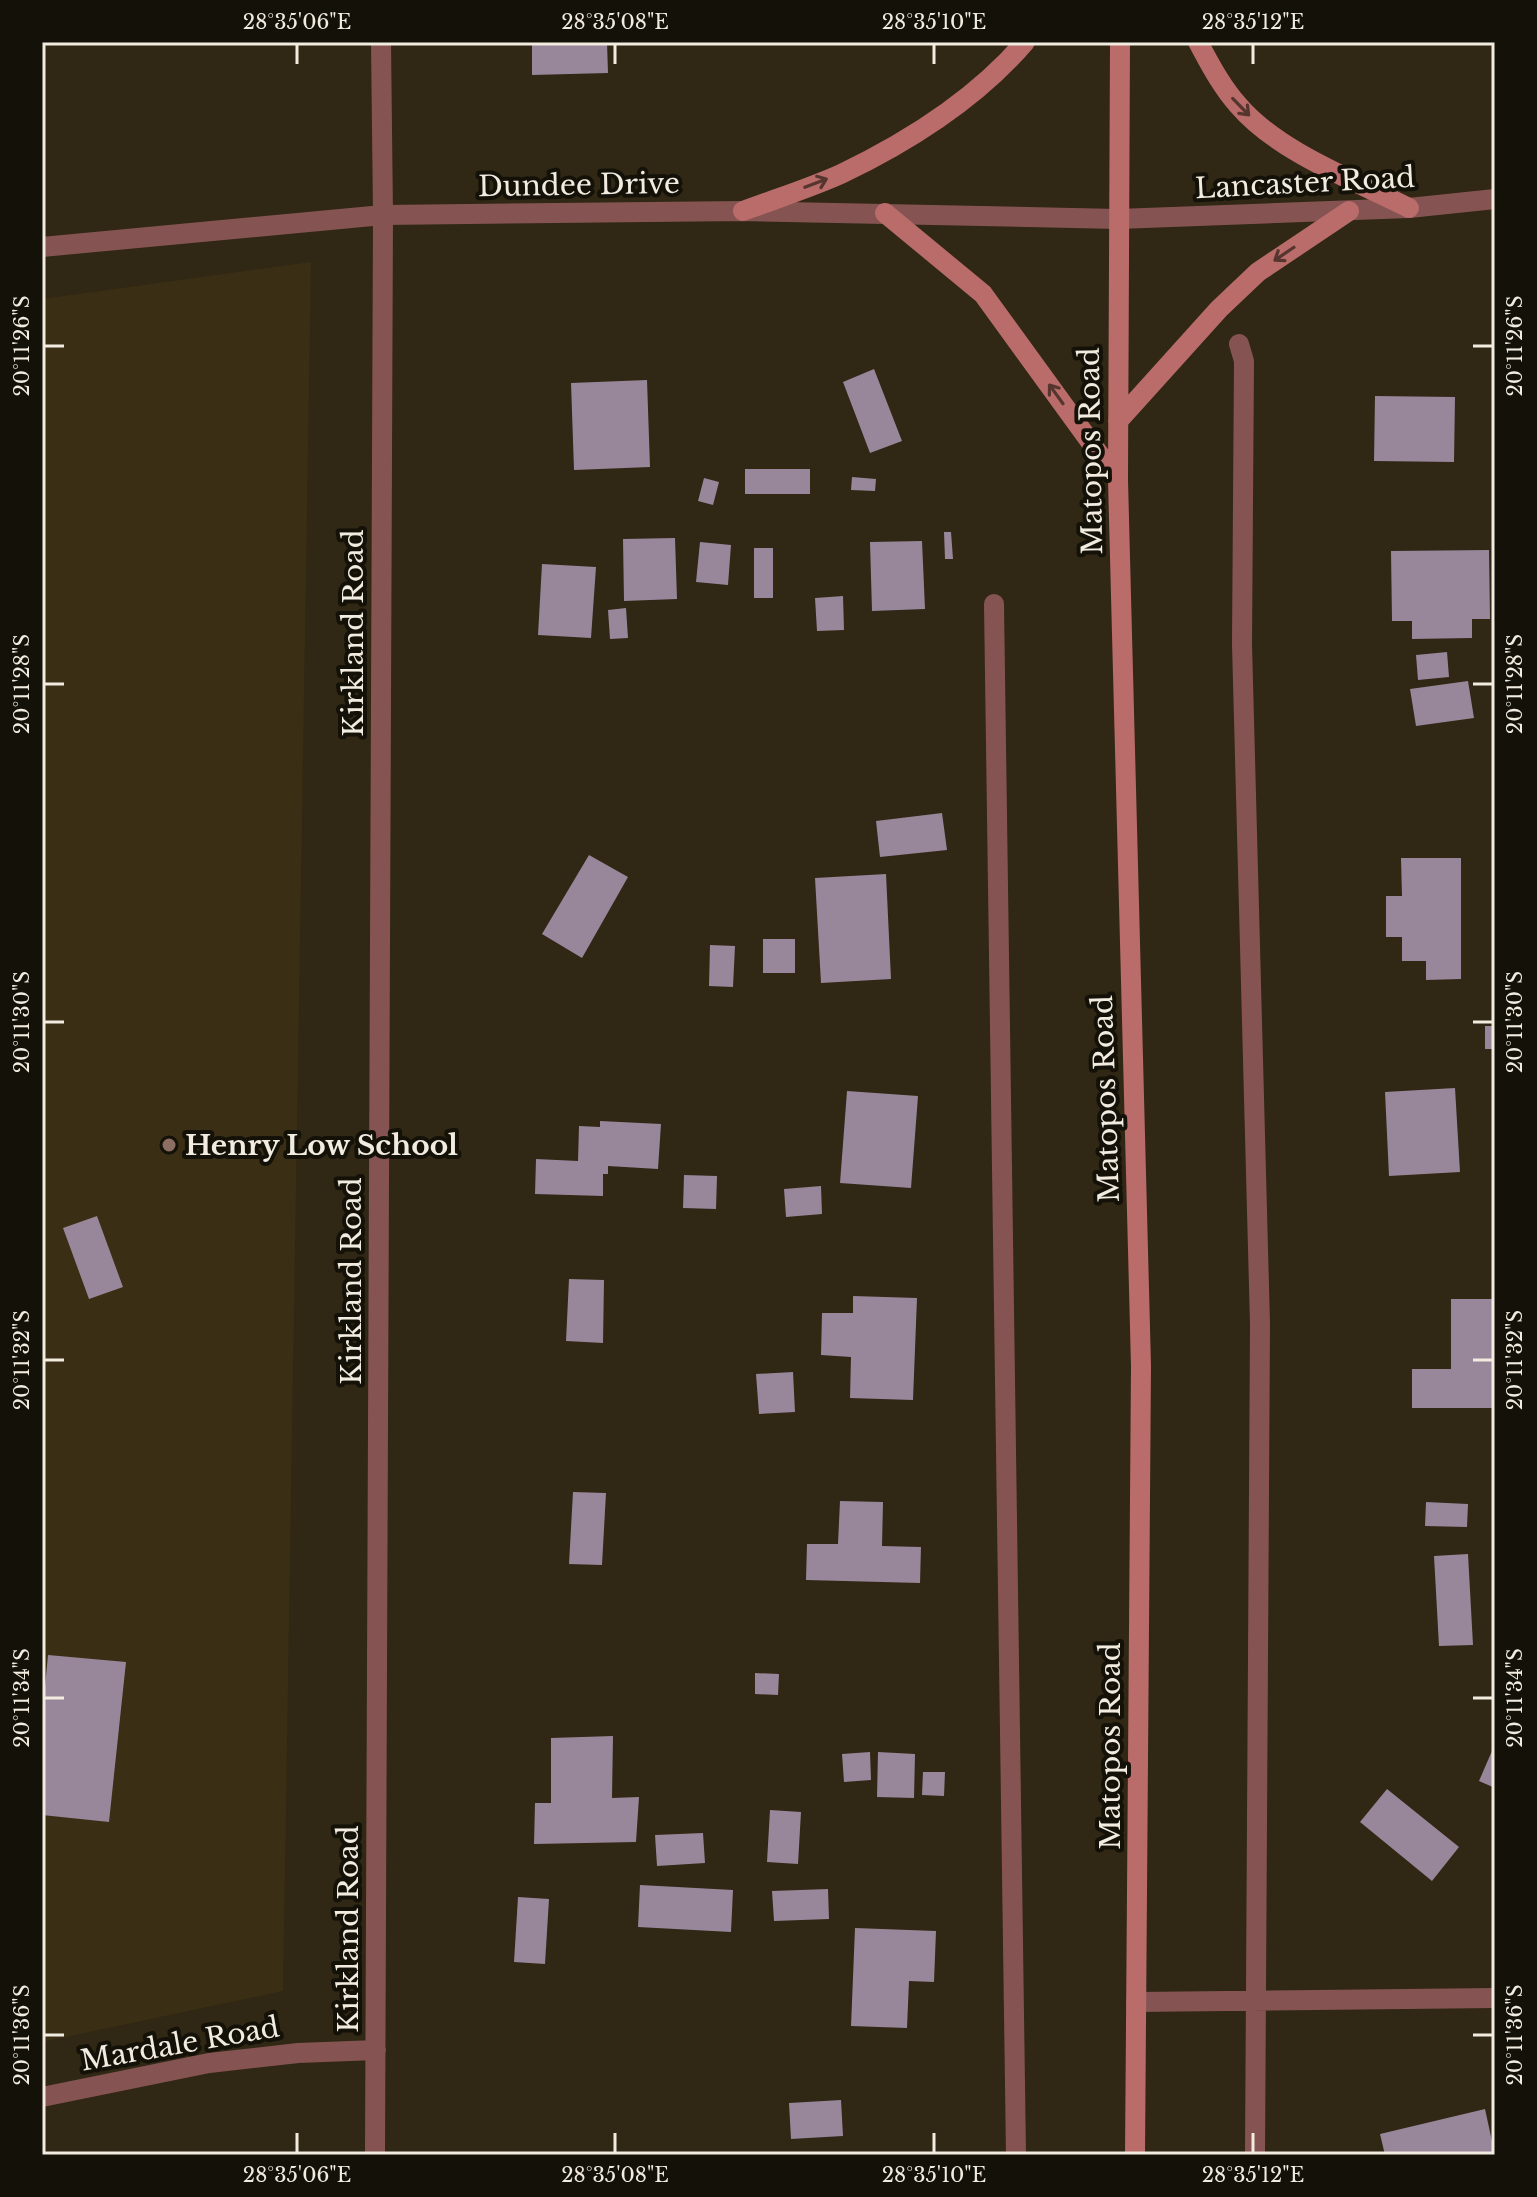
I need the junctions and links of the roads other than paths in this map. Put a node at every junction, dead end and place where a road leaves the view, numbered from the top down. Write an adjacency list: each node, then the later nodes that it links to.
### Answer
1 (381, 42): 10 (street, Kirkland Road)
2 (1025, 42): 7 (main road, one-way to 2)
3 (1120, 42): 11 (main road, Matopos Road)
4 (1198, 42): 6 (main road, one-way to 6)
5 (1495, 199): 6 (street, Lancaster Road)
6 (1409, 208): 8 (street, Lancaster Road)
7 (743, 211): 9 (street, Dundee Drive); 10 (street, Dundee Drive)
8 (1349, 211): 11 (street, Lancaster Road); 14 (main road, one-way to 14)
9 (885, 213): 11 (street, Dundee Drive); 15 (main road, one-way to 9)
10 (383, 215): 12 (street, Dundee Drive); 20 (street, Kirkland Road)
11 (1118, 219): 14 (main road, Matopos Road)
12 (42, 247)
13 (1239, 344): 18 (street)
14 (1118, 421): 15 (main road, Matopos Road)
15 (1118, 480): 19 (main road, Matopos Road)
16 (994, 604): 23 (street)
17 (1495, 1998): 18 (street)
18 (1257, 2000): 19 (street); 25 (street)
19 (1136, 2002): 24 (main road, Matopos Road)
20 (376, 2050): 21 (street, Mardale Road); 22 (street, Kirkland Road)
21 (42, 2097)
22 (375, 2155)
23 (1016, 2155)
24 (1135, 2155)
25 (1255, 2155)

